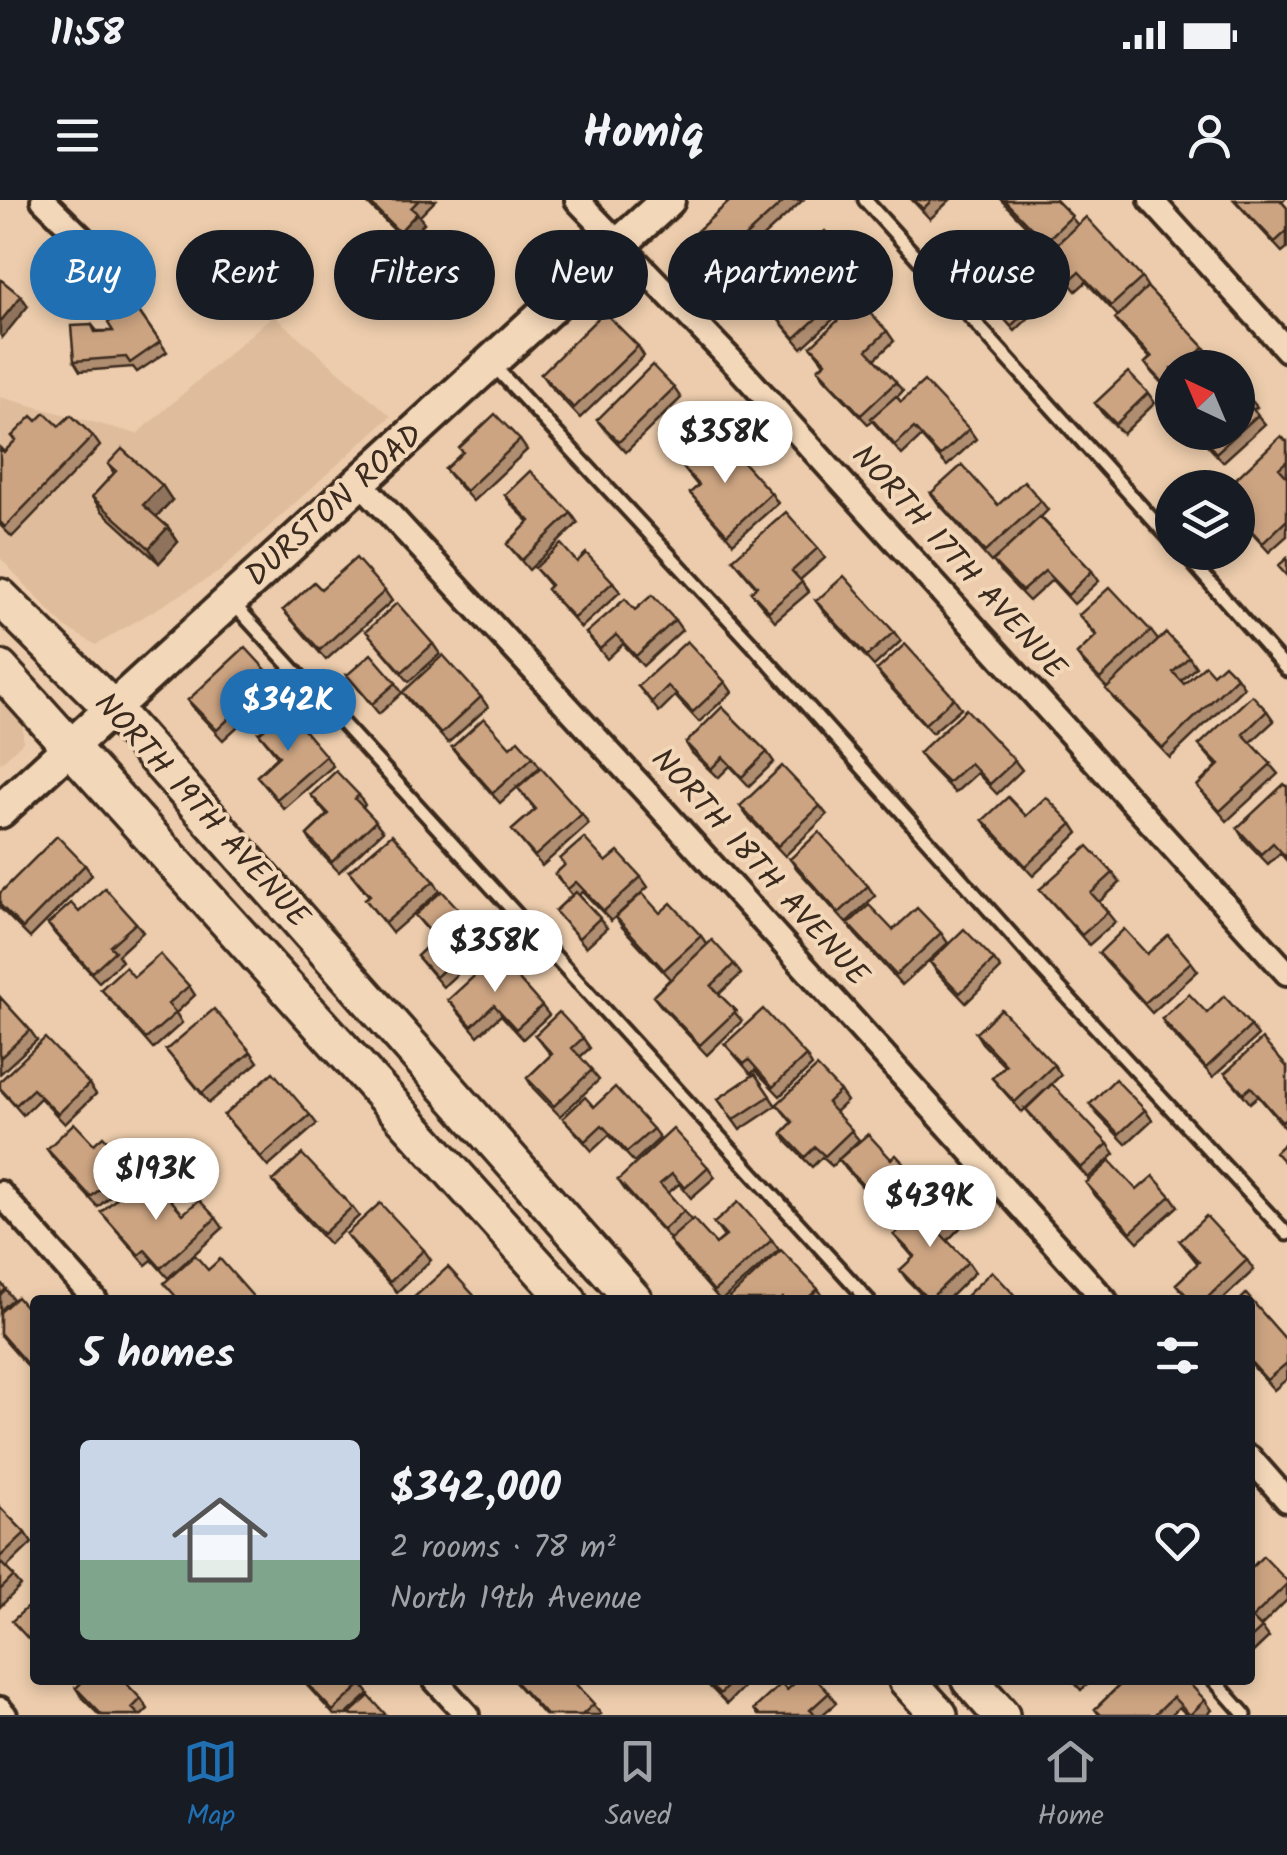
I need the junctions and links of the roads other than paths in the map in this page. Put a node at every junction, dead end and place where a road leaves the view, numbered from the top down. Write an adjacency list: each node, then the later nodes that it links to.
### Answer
1 (43, 200): 6 (street)
2 (577, 200): 7 (street, NORTH 17TH AVENUE)
3 (668, 200): 8 (main road, DURSTON ROAD)
4 (865, 200): 14 (lane)
5 (1150, 200): 11 (street)
6 (74, 230)
7 (608, 230)
8 (635, 230)
9 (648, 271): 23 (street, NORTH 17TH AVENUE)
10 (538, 320): 12 (main road, DURSTON ROAD)
11 (1287, 350)
12 (491, 364): 13 (main road, DURSTON ROAD); 25 (lane)
13 (361, 483): 17 (main road, DURSTON ROAD); 30 (street, NORTH 18TH AVENUE)
14 (1155, 521)
15 (1200, 570): 19 (lane)
16 (0, 597): 20 (main road, NORTH 19TH AVENUE)
17 (230, 601): 20 (main road, DURSTON ROAD); 29 (lane)
18 (0, 668): 21 (main road, NORTH 19TH AVENUE)
19 (1287, 670)
20 (111, 707): 21 (main road, DURSTON ROAD); 28 (main road, NORTH 19TH AVENUE)
21 (70, 744): 22 (main road, DURSTON ROAD); 27 (main road, NORTH 19TH AVENUE)
22 (0, 812)
23 (1287, 973)
24 (0, 1194): 26 (street)
25 (1287, 1234)
26 (91, 1295)
27 (564, 1295)
28 (630, 1295)
29 (863, 1295)
30 (1100, 1295)
31 (1255, 1464): 32 (street)
32 (1287, 1500)
33 (439, 1685): 39 (street)
34 (912, 1685): 40 (main road)
35 (974, 1685): 41 (main road)
36 (1218, 1685): 42 (lane)
37 (0, 1709): 38 (street)
38 (5, 1715)
39 (466, 1715)
40 (939, 1715)
41 (1001, 1715)
42 (1245, 1715)

